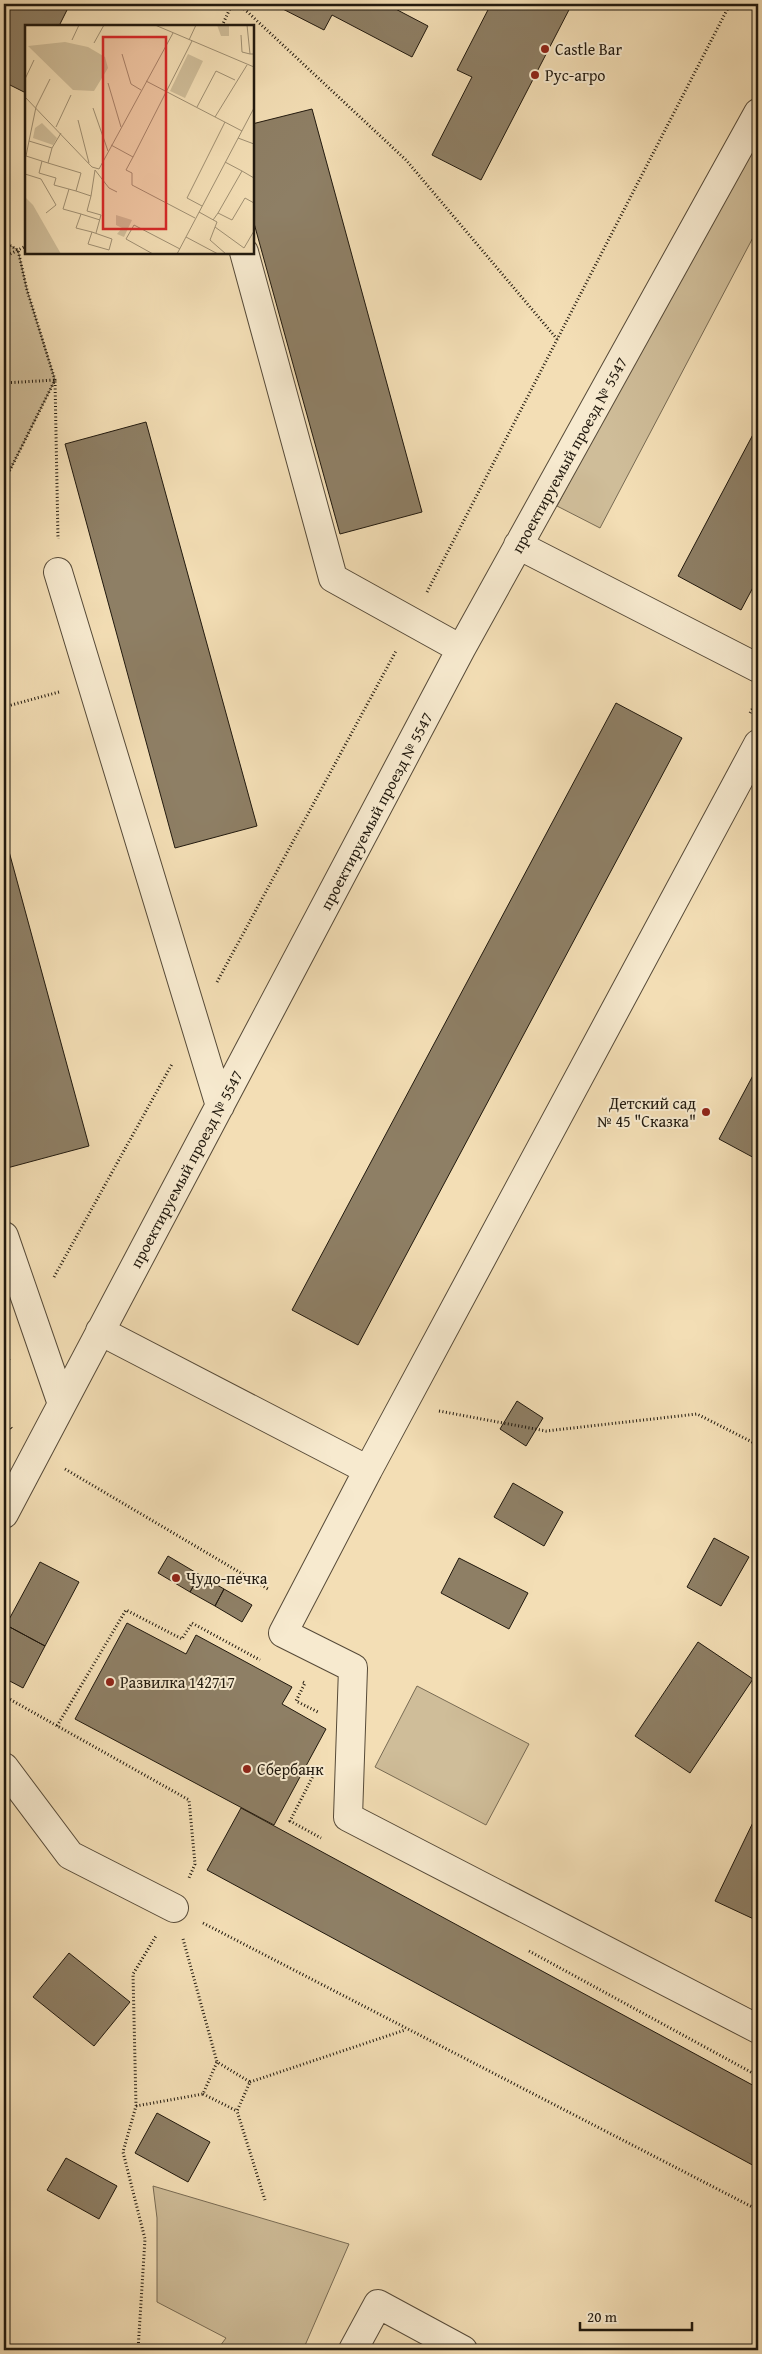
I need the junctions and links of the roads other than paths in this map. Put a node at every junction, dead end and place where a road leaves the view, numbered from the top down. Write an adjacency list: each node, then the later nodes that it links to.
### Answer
1 (758, 113): 3 (street, проектируемый проезд № 5547)
2 (245, 254): 5 (street)
3 (518, 545): 5 (street, проектируемый проезд № 5547); 6 (street)
4 (58, 572): 8 (street)
5 (461, 649): 8 (street, проектируемый проезд № 5547)
6 (758, 668)
7 (758, 744): 12 (street)
8 (220, 1106): 10 (street, проектируемый проезд № 5547)
9 (4, 1236): 11 (street)
10 (100, 1331): 11 (street, проектируемый проезд № 5547); 12 (street)
11 (62, 1404): 13 (street, проектируемый проезд № 5547)
12 (368, 1470): 16 (street)
13 (4, 1514)
14 (4, 1767): 15 (street)
15 (174, 1908)
16 (758, 2029)
17 (353, 2350): 18 (street)
18 (464, 2350)

